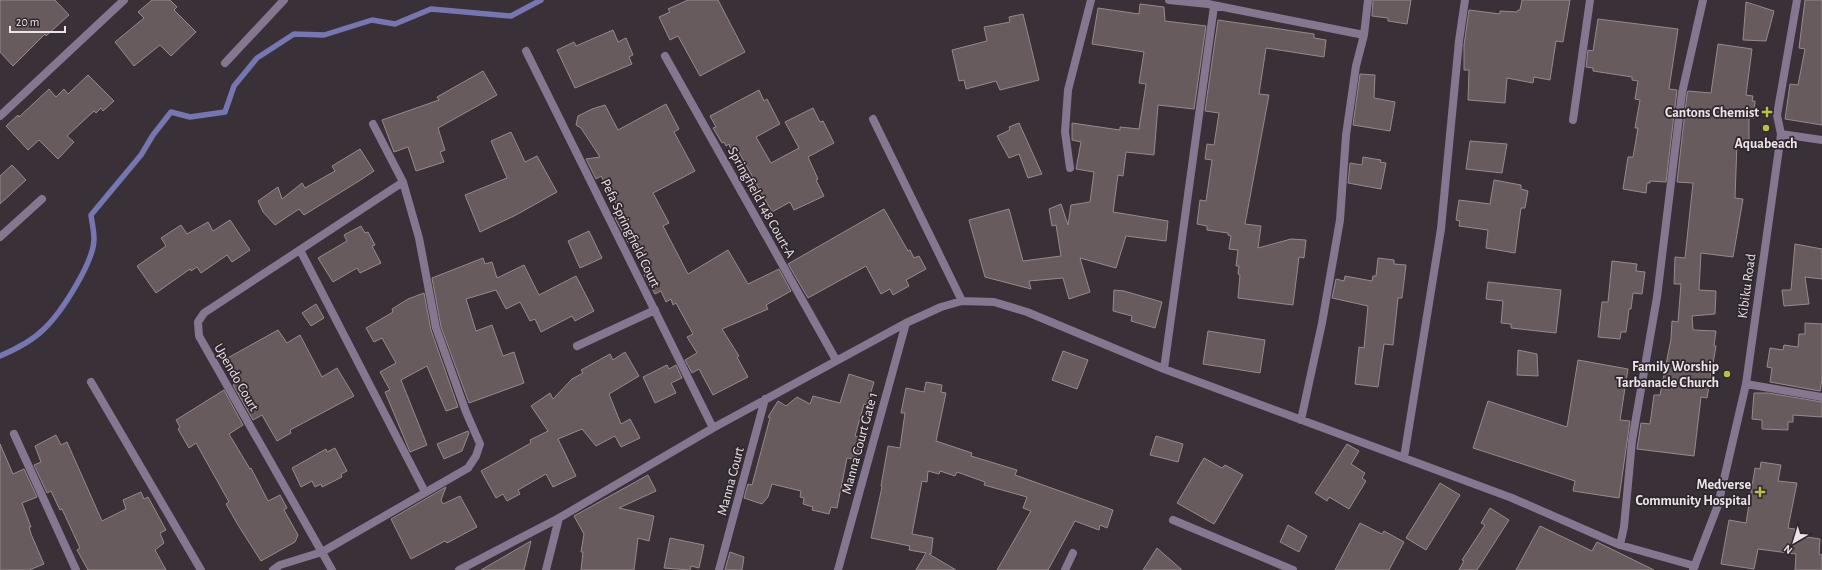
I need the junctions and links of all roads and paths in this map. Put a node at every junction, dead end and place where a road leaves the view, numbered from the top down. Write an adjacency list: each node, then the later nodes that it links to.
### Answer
1 (124, 0): 15 (street)
2 (284, 0): 14 (street)
3 (1091, 0): 21 (street)
4 (1169, 0): 10 (street)
5 (1368, 0): 11 (street)
6 (1466, 0): 39 (street)
7 (1590, 0): 17 (street)
8 (1704, 0): 43 (street)
9 (1797, 0): 19 (street, Kibiku Road)
10 (1214, 6): 11 (street); 31 (street)
11 (1364, 35): 36 (street)
12 (526, 51): 27 (street, Pefa Springfield Court)
13 (665, 56): 30 (street, Springfield 148 Court-A)
14 (225, 63)
15 (0, 116)
16 (873, 119): 26 (street)
17 (1573, 120)
18 (373, 124): 22 (street)
19 (1781, 134): 20 (street); 33 (street, Kibiku Road)
20 (1822, 140)
21 (1070, 168)
22 (403, 182): 25 (street, Upendo Court); 40 (street)
23 (42, 199): 24 (street)
24 (0, 237)
25 (300, 250): 40 (street); 44 (street, Upendo Court)
26 (962, 301): 28 (street); 31 (street)
27 (654, 310): 29 (street); 37 (street, Pefa Springfield Court)
28 (906, 323): 30 (street); 54 (street, Manna Court Gate 1)
29 (577, 346)
30 (836, 360): 35 (street)
31 (1164, 369): 36 (street)
32 (91, 382): 48 (street)
33 (1746, 384): 34 (street); 46 (street, Kibiku Road)
34 (1822, 396)
35 (765, 399): 37 (street); 53 (street, Manna Court)
36 (1301, 420): 39 (street)
37 (713, 428): 41 (street)
38 (14, 434): 47 (street)
39 (1404, 458): 43 (street)
40 (426, 492): 44 (street)
41 (559, 518): 51 (street); 52 (street)
42 (1174, 520): 56 (street)
43 (1620, 545): 46 (street)
44 (322, 552): 49 (street); 50 (street, Upendo Court)
45 (1073, 553): 55 (street)
46 (1694, 568)
47 (76, 570)
48 (201, 570)
49 (273, 570)
50 (332, 570)
51 (459, 570)
52 (546, 570)
53 (719, 570)
54 (838, 570)
55 (1065, 570)
56 (1293, 570)

